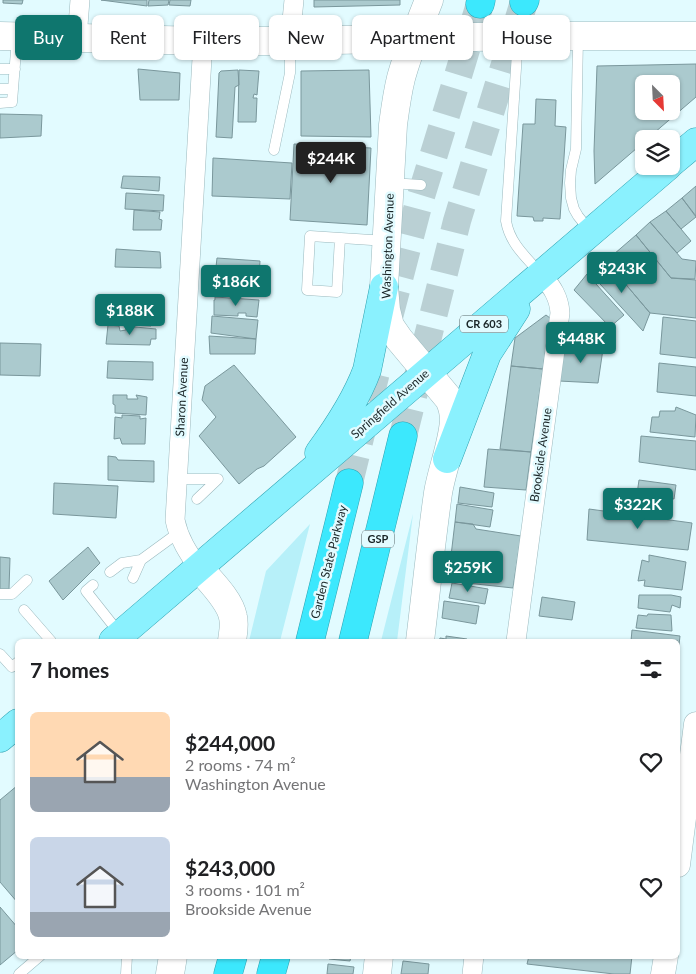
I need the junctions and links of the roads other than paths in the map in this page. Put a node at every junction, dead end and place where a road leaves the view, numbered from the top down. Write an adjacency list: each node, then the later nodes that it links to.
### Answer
1 (80, 0): 4 (street)
2 (294, 0): 5 (street)
3 (429, 0): 6 (main road, Washington Avenue)
4 (79, 15)
5 (292, 15)
6 (423, 15)
7 (570, 36): 8 (main road)
8 (578, 36): 9 (main road); 28 (lane)
9 (696, 36)
10 (9, 37): 18 (lane)
11 (82, 38): 12 (main road)
12 (174, 40)
13 (201, 60): 36 (street, Sharon Avenue)
14 (290, 60): 23 (lane)
15 (407, 60): 26 (main road, Washington Avenue)
16 (516, 60): 31 (lane)
17 (0, 69): 18 (lane)
18 (15, 69): 19 (lane)
19 (13, 89): 20 (lane); 21 (lane)
20 (0, 90)
21 (0, 103)
22 (696, 142): 24 (main road)
23 (274, 150)
24 (680, 155)
25 (658, 175): 28 (main road, Springfield Avenue / CR 603)
26 (390, 183): 27 (lane); 30 (main road, Washington Avenue)
27 (421, 185)
28 (591, 232): 31 (main road, Springfield Avenue / CR 603)
29 (340, 238): 29 (lane); 30 (lane)
30 (387, 241): 32 (main road, Washington Avenue)
31 (542, 275): 33 (main road, Springfield Avenue / CR 603); 35 (main road); 55 (street, Brookside Avenue)
32 (384, 287): 33 (main road, Washington Avenue); 38 (main road)
33 (427, 372): 35 (main road, Washington Avenue); 38 (main road, Springfield Avenue / CR 603)
34 (403, 436): 53 (highway, GSP)
35 (447, 459): 54 (main road, Washington Avenue)
36 (177, 479): 39 (lane); 40 (street, Sharon Avenue)
37 (349, 483): 52 (highway, Garden State Parkway)
38 (295, 485): 42 (main road, Springfield Avenue / CR 603)
39 (196, 499)
40 (178, 533): 41 (lane); 42 (street, Sharon Avenue)
41 (141, 560): 43 (lane); 44 (lane)
42 (199, 568): 49 (main road, Springfield Avenue / CR 603); 51 (main road)
43 (110, 572)
44 (132, 578)
45 (27, 580): 47 (lane)
46 (90, 588): 49 (lane)
47 (0, 594)
48 (24, 610): 50 (lane)
49 (117, 638)
50 (45, 639)
51 (232, 639)
52 (310, 639)
53 (353, 639)
54 (420, 639)
55 (516, 639)
56 (0, 654): 57 (lane)
57 (15, 664)
58 (696, 724): 61 (street)
59 (15, 726): 60 (main road)
60 (0, 738)
61 (693, 776): 62 (street)
62 (680, 853)
63 (36, 959): 71 (lane)
64 (127, 959): 72 (lane)
65 (172, 959): 73 (main road)
66 (232, 959): 74 (highway)
67 (275, 959): 75 (highway)
68 (379, 959): 76 (main road)
69 (474, 959): 77 (street)
70 (666, 959): 78 (street)
71 (19, 974)
72 (126, 974)
73 (170, 974)
74 (228, 974)
75 (272, 974)
76 (377, 974)
77 (472, 974)
78 (663, 974)

